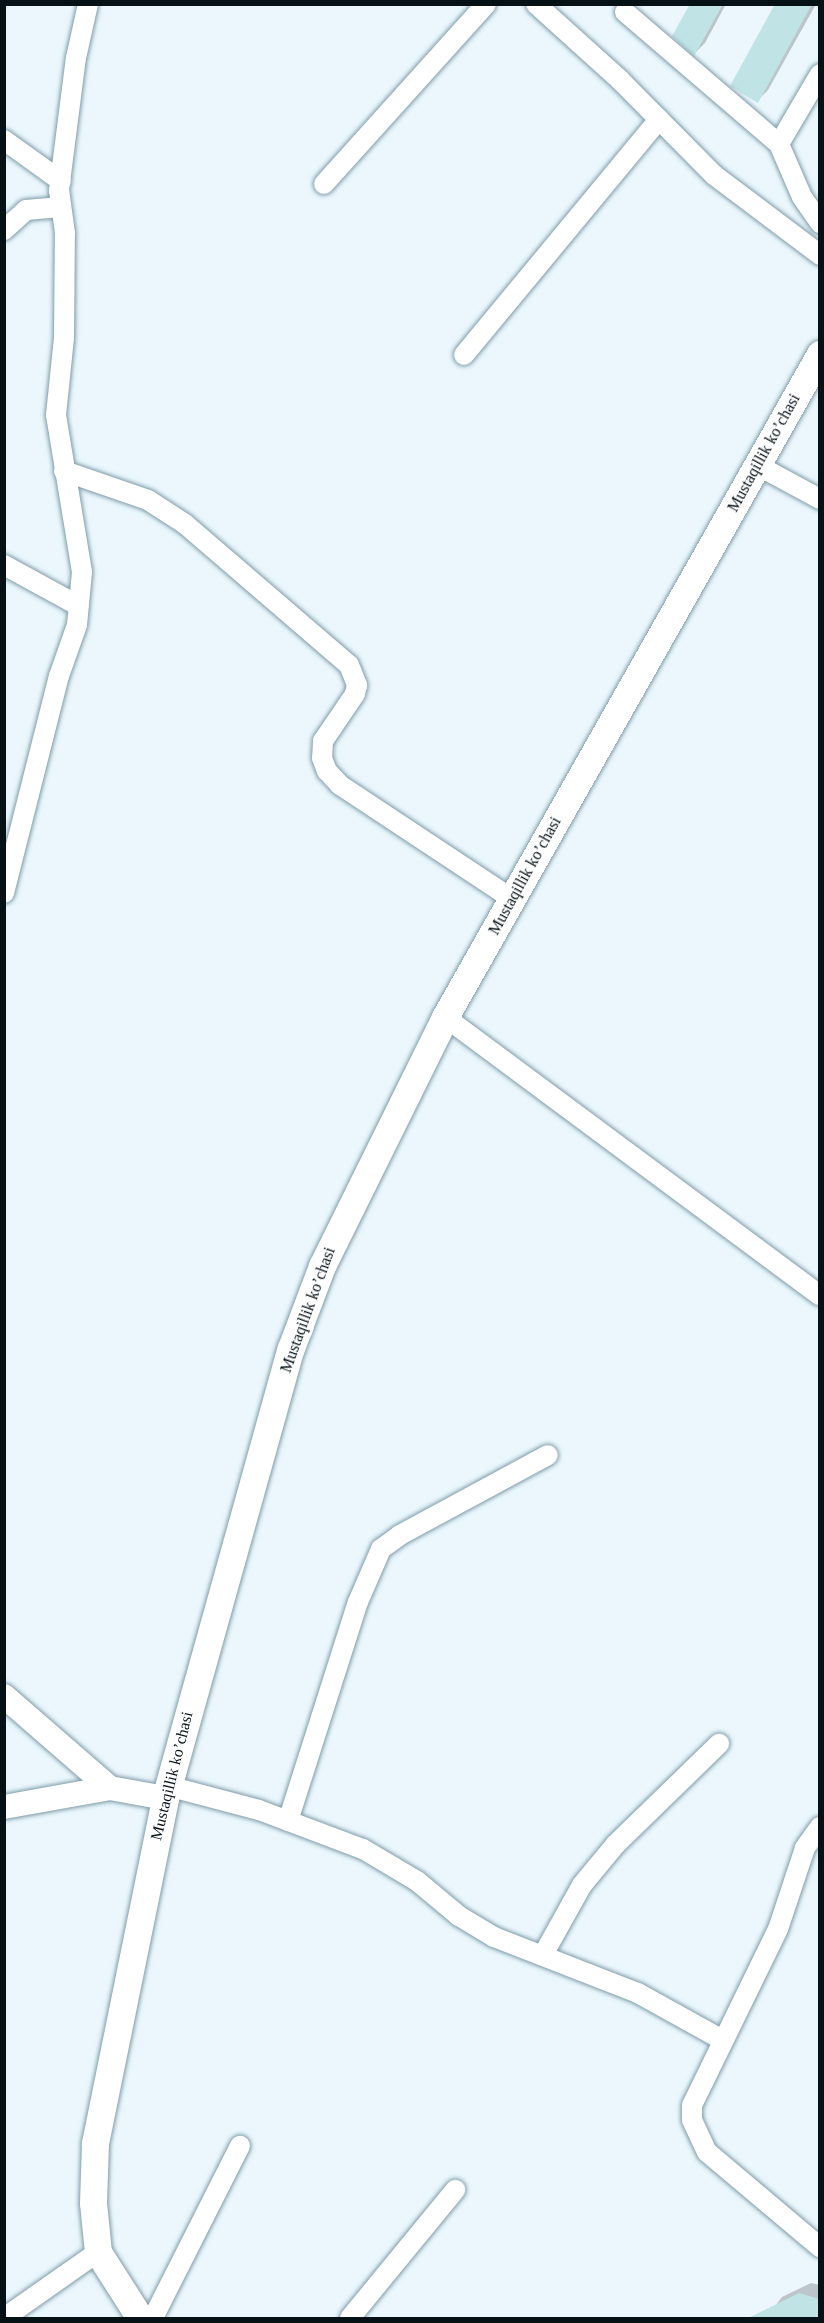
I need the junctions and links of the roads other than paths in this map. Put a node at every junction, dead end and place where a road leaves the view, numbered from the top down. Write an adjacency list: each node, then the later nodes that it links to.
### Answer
1 (88, 4): 9 (street)
2 (486, 4): 10 (street)
3 (536, 4): 6 (street)
4 (625, 12): 8 (street)
5 (819, 74): 8 (street)
6 (659, 119): 14 (street); 15 (street)
7 (4, 140): 9 (street)
8 (779, 144): 12 (street)
9 (61, 181): 11 (street)
10 (324, 184)
11 (61, 207): 13 (street); 18 (street)
12 (819, 223)
13 (4, 230)
14 (819, 255)
15 (464, 354)
16 (819, 354): 17 (main road, Mustaqillik ko’chasi)
17 (757, 465): 19 (street); 23 (main road, Mustaqillik ko’chasi)
18 (64, 471): 21 (street); 23 (street)
19 (819, 499)
20 (4, 565): 21 (street)
21 (79, 606): 22 (street)
22 (4, 893)
23 (512, 899): 24 (main road, Mustaqillik ko’chasi)
24 (445, 1017): 25 (street); 30 (main road, Mustaqillik ko’chasi)
25 (819, 1296)
26 (548, 1455): 32 (street)
27 (4, 1696): 29 (street)
28 (718, 1744): 34 (street)
29 (110, 1788): 30 (street); 31 (street)
30 (166, 1792): 32 (street); 39 (main road, Mustaqillik ko’chasi)
31 (4, 1807)
32 (288, 1821): 34 (street)
33 (819, 1827): 35 (street)
34 (543, 1955): 35 (street)
35 (721, 2039): 38 (street)
36 (240, 2146): 42 (street)
37 (455, 2190): 43 (street)
38 (819, 2247)
39 (98, 2252): 40 (street); 41 (main road, Mustaqillik ko’chasi)
40 (4, 2318)
41 (140, 2319)
42 (153, 2319)
43 (350, 2319)

